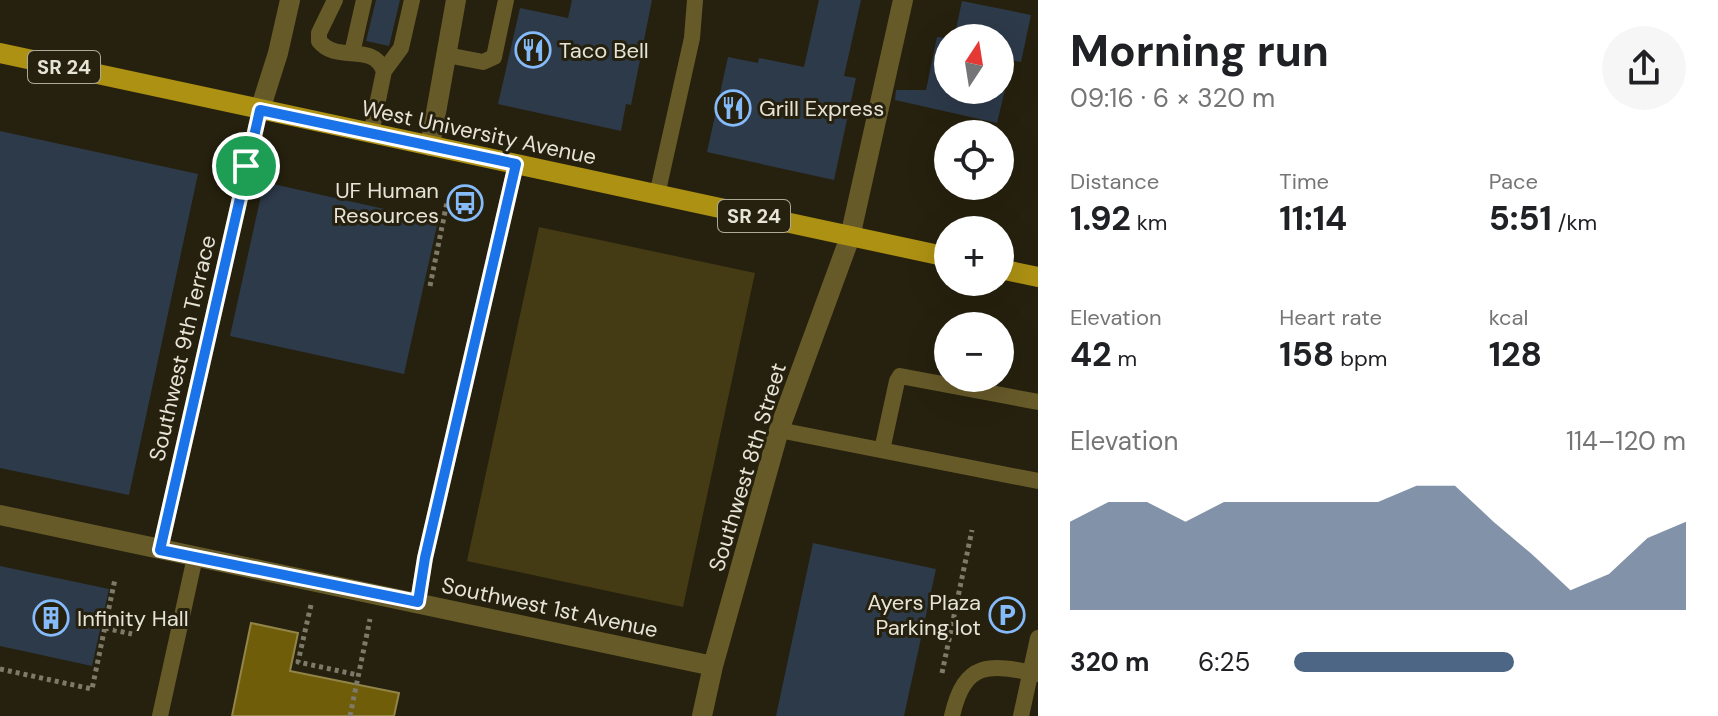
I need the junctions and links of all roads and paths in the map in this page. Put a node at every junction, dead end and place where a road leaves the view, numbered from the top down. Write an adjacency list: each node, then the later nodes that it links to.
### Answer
1 (290, 0): 13 (street)
2 (335, 0): 10 (lane)
3 (364, 0): 10 (lane)
4 (412, 0): 12 (lane)
5 (456, 0): 11 (street)
6 (506, 0): 11 (lane)
7 (695, 0): 17 (lane)
8 (903, 0): 19 (street, Southwest 8th Street)
9 (0, 53): 13 (main road, West University Avenue / SR 24)
10 (352, 53): 12 (lane)
11 (447, 55): 15 (street)
12 (384, 71): 14 (lane)
13 (260, 110): 14 (main road, West University Avenue / SR 24); 30 (lane, Southwest 9th Terrace)
14 (371, 134): 15 (main road, West University Avenue / SR 24)
15 (430, 146): 16 (main road, West University Avenue / SR 24)
16 (516, 164): 17 (main road, West University Avenue / SR 24); 33 (lane)
17 (657, 195): 19 (main road, West University Avenue / SR 24)
18 (447, 202): 23 (path)
19 (850, 237): 20 (main road, West University Avenue / SR 24); 25 (street, Southwest 8th Street)
20 (934, 254)
21 (1014, 272): 22 (main road)
22 (1038, 277)
23 (430, 286)
24 (1038, 402): 26 (lane)
25 (779, 430): 26 (lane); 39 (street, Southwest 8th Street)
26 (882, 450): 27 (lane)
27 (1038, 481)
28 (0, 515): 30 (street, Southwest 1st Avenue)
29 (972, 530): 41 (path)
30 (160, 550): 31 (street, Southwest 1st Avenue)
31 (195, 557): 33 (street, Southwest 1st Avenue); 44 (lane)
32 (115, 579): 36 (path)
33 (418, 602): 39 (street, Southwest 1st Avenue)
34 (311, 605): 43 (path)
35 (370, 618): 43 (path)
36 (105, 628): 37 (path); 40 (path)
37 (132, 634)
38 (1038, 638): 42 (lane)
39 (713, 666): 46 (street, Southwest 8th Street)
40 (0, 669)
41 (942, 674)
42 (1034, 674): 47 (lane); 48 (lane)
43 (358, 675): 45 (path)
44 (160, 716)
45 (350, 716)
46 (702, 716)
47 (952, 716)
48 (1021, 716)

